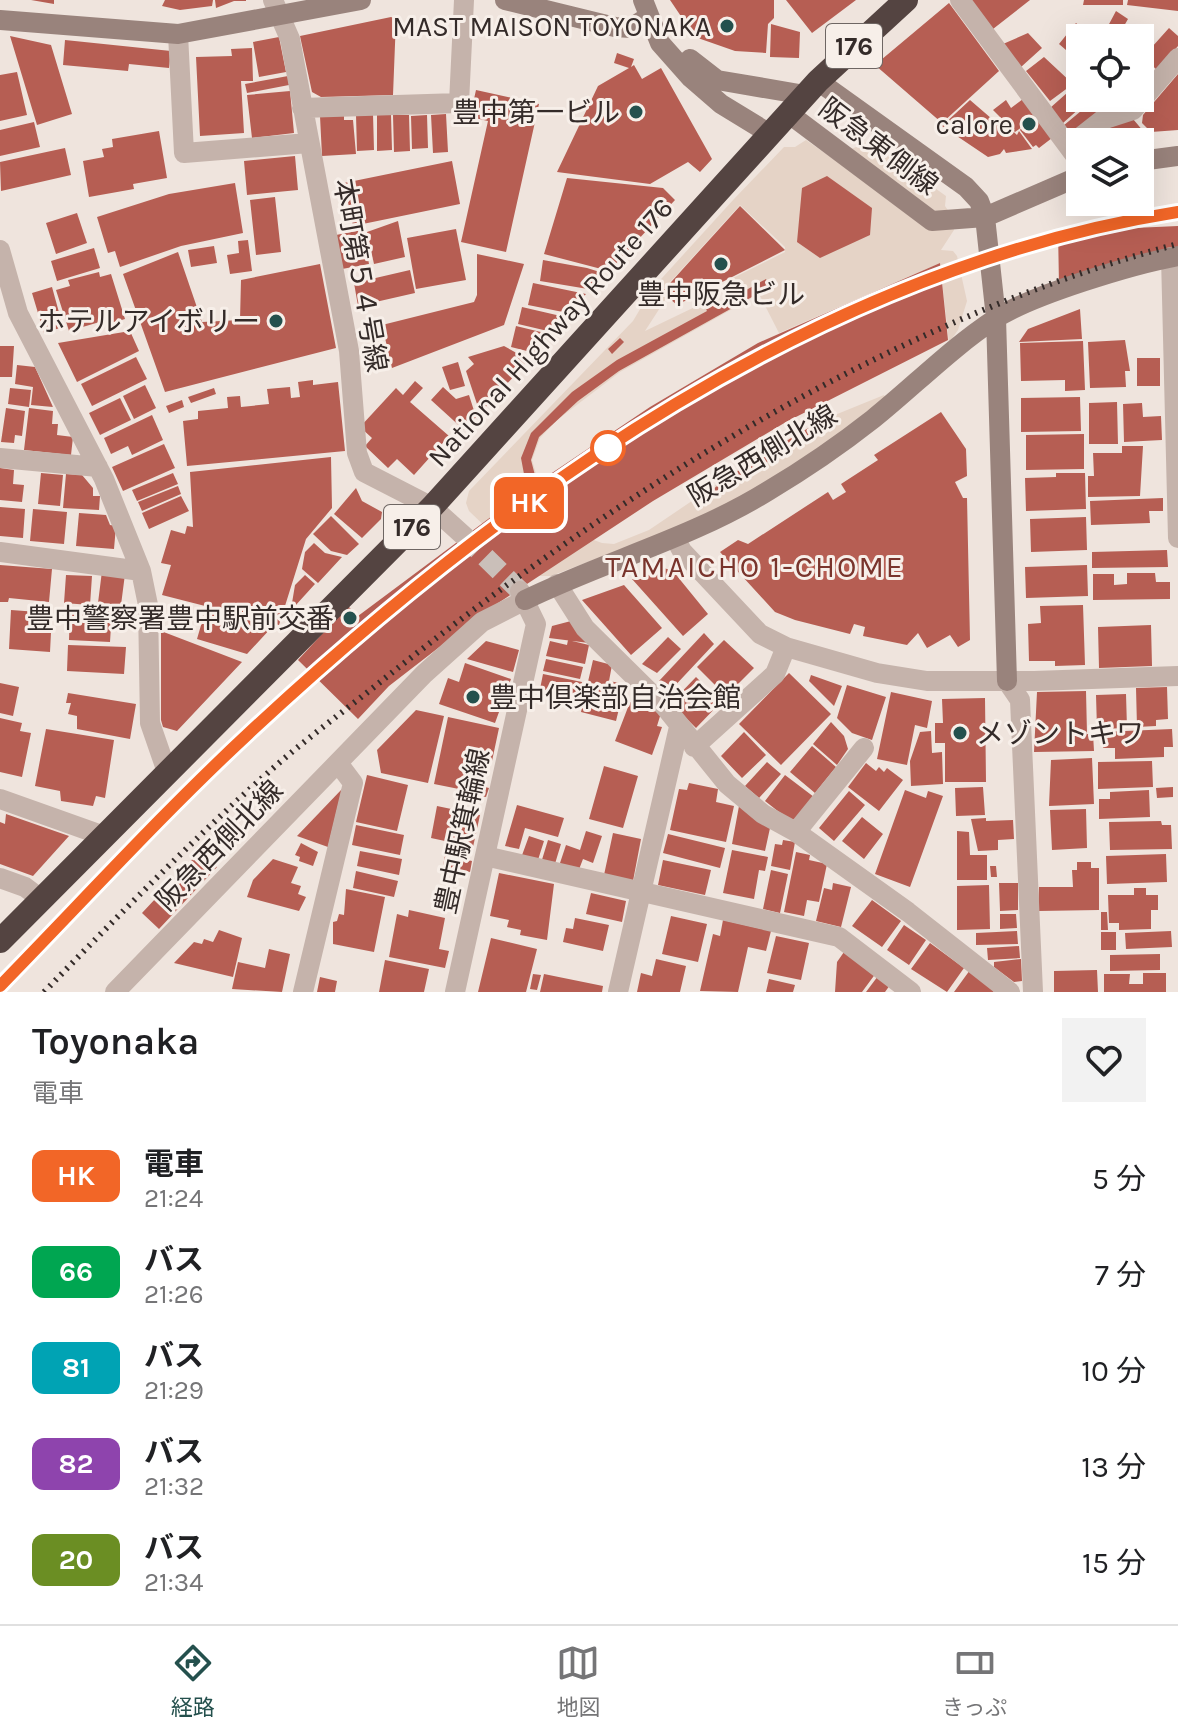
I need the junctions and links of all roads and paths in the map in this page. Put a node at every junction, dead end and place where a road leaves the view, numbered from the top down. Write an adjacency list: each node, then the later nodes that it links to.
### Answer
1 (361, 0): 6 (street)
2 (464, 0): 12 (street)
3 (505, 0): 7 (street)
4 (906, 0): 11 (highway, National Highway Route 176 / 176)
5 (960, 0): 17 (street)
6 (277, 7): 9 (street); 12 (street, 本町第５４号線)
7 (646, 8): 11 (street); 15 (street)
8 (0, 20): 9 (street)
9 (178, 34): 16 (street)
10 (1178, 58): 14 (street)
11 (812, 88): 13 (highway, National Highway Route 176 / 176); 21 (street, 阪急東側線)
12 (302, 108): 16 (street, 本町第５４号線)
13 (788, 113): 15 (highway, National Highway Route 176 / 176); 21 (street, 阪急東側線)
14 (1095, 128)
15 (770, 134): 27 (highway, National Highway Route 176 / 176)
16 (309, 143): 27 (street, 本町第５４号線)
17 (1066, 143)
18 (1178, 156): 19 (street)
19 (1154, 159)
20 (1066, 182): 21 (street, 阪急東側線)
21 (985, 217): 24 (street)
22 (0, 250): 26 (street)
23 (1174, 256): 24 (street, 阪急西側北線); 30 (street)
24 (996, 318): 29 (street, 阪急西側北線); 37 (street)
25 (0, 458): 26 (street)
26 (98, 467): 32 (street)
27 (432, 507): 28 (street); 42 (highway, National Highway Route 176 / 176)
28 (464, 536)
29 (675, 538): 33 (street, 阪急西側北線); 35 (street)
30 (1178, 538)
31 (0, 552): 32 (street)
32 (141, 571): 42 (street)
33 (557, 584): 34 (street, 阪急西側北線); 38 (street)
34 (523, 596): 41 (street, 阪急西側北線); 46 (street, 豊中駅箕輪線)
35 (786, 647): 37 (street); 39 (street)
36 (1178, 676): 37 (street)
37 (1007, 681): 57 (street)
38 (679, 727): 39 (street); 48 (street)
39 (694, 747): 44 (street)
40 (864, 748): 44 (street)
41 (338, 763): 51 (street, 阪急西側北線); 52 (street)
42 (167, 772): 45 (highway, National Highway Route 176 / 176)
43 (0, 799): 45 (street)
44 (796, 832): 56 (street)
45 (104, 836): 49 (highway, National Highway Route 176 / 176)
46 (485, 856): 48 (street); 53 (street, 豊中駅箕輪線)
47 (0, 878): 49 (street)
48 (639, 890): 54 (street); 55 (street)
49 (41, 899): 50 (highway, National Highway Route 176 / 176)
50 (0, 941)
51 (115, 992)
52 (303, 992)
53 (455, 992)
54 (618, 992)
55 (911, 992)
56 (1010, 992)
57 (1033, 992)

